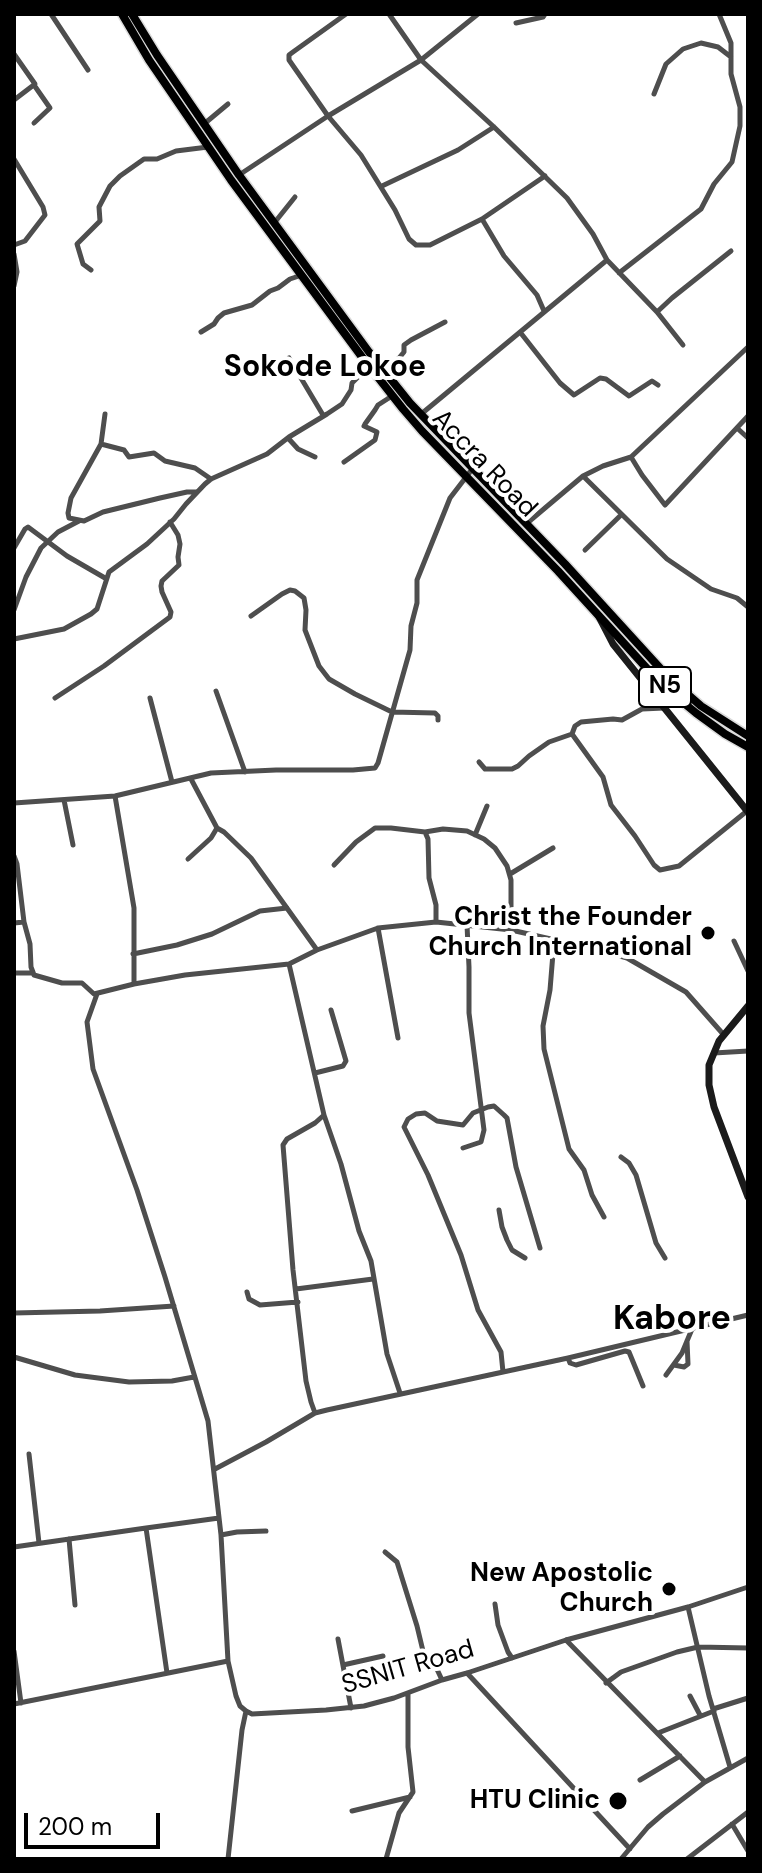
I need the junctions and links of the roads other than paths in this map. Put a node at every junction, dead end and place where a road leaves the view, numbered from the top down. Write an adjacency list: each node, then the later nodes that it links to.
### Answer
1 (51, 14): 13 (street)
2 (122, 14): 22 (main road, Accra Road / N5)
3 (132, 14): 20 (main road, Accra Road / N5)
4 (346, 14): 18 (street)
5 (389, 14): 12 (street)
6 (478, 14): 12 (street)
7 (545, 14): 9 (street)
8 (719, 14): 11 (street)
9 (516, 23)
10 (14, 54): 14 (street)
11 (732, 57): 15 (street); 35 (street)
12 (421, 60): 18 (street); 21 (street)
13 (88, 70)
14 (34, 85): 16 (street); 19 (street)
15 (654, 94)
16 (14, 100)
17 (228, 104): 20 (street)
18 (328, 116): 24 (street); 26 (street)
19 (34, 123)
20 (204, 125): 24 (main road, Accra Road / N5)
21 (494, 127): 25 (street); 26 (street)
22 (208, 147): 34 (street); 36 (main road, Accra Road / N5)
23 (14, 159): 30 (street)
24 (239, 175): 29 (main road, Accra Road / N5)
25 (545, 176): 28 (street); 33 (street)
26 (382, 186): 28 (street)
27 (295, 197): 29 (street)
28 (482, 219): 38 (street)
29 (275, 222): 49 (main road, Accra Road / N5)
30 (14, 245)
31 (731, 251): 39 (street)
32 (14, 254): 37 (street)
33 (607, 260): 35 (street); 38 (street)
34 (91, 270)
35 (619, 273): 39 (street)
36 (303, 275): 41 (street); 48 (main road, Accra Road / N5)
37 (14, 286)
38 (544, 311): 42 (street)
39 (657, 312): 43 (street)
40 (445, 322): 49 (street)
41 (201, 332)
42 (520, 332): 50 (street); 55 (street)
43 (683, 345)
44 (748, 347): 45 (street)
45 (741, 353): 47 (street); 61 (street)
46 (289, 358): 53 (street)
47 (748, 359)
48 (372, 369): 51 (main road, Accra Road / N5); 53 (street)
49 (383, 369): 55 (main road, Accra Road / N5)
50 (658, 385)
51 (393, 396): 55 (main road, Accra Road / N5); 62 (street)
52 (105, 414): 59 (street)
53 (323, 415): 57 (street)
54 (748, 416): 56 (street)
55 (417, 418): 63 (main road, Accra Road / N5)
56 (737, 428): 58 (street); 61 (street)
57 (288, 438): 60 (street); 65 (street)
58 (748, 438)
59 (101, 444): 65 (street); 68 (street)
60 (315, 457)
61 (631, 457): 64 (street)
62 (344, 462)
63 (470, 471): 70 (main road, Accra Road / N5); 77 (main road, Accra Road / N5); 87 (street)
64 (583, 476): 67 (street); 70 (street)
65 (211, 479): 66 (street)
66 (197, 492): 68 (street); 69 (street)
67 (621, 515): 73 (street); 75 (street)
68 (80, 521): 71 (street)
69 (170, 522): 74 (street); 84 (street)
70 (526, 524): 79 (main road, Accra Road / N5)
71 (47, 542): 72 (street); 74 (street); 76 (street)
72 (14, 548)
73 (585, 550)
74 (105, 578): 81 (street)
75 (748, 607)
76 (14, 610)
77 (596, 612): 80 (main road, Accra Road / N5); 82 (main road)
78 (251, 616): 87 (street)
79 (618, 623): 80 (main road); 90 (main road, Accra Road / N5)
80 (618, 636): 82 (main road); 91 (main road, Accra Road / N5)
81 (14, 639)
82 (622, 656): 86 (main road)
83 (216, 691): 93 (street)
84 (55, 698)
85 (150, 698): 95 (street)
86 (664, 708): 89 (street); 100 (main road)
87 (392, 712): 88 (street); 93 (street)
88 (438, 720)
89 (572, 734): 92 (street); 100 (street)
90 (748, 736)
91 (748, 747)
92 (479, 762)
93 (245, 772): 94 (street)
94 (191, 779): 95 (street); 101 (street)
95 (172, 782): 96 (street)
96 (115, 796): 97 (street); 120 (street)
97 (64, 800): 98 (street); 104 (street)
98 (14, 803)
99 (487, 806): 103 (street)
100 (748, 811)
101 (217, 828): 107 (street); 110 (street)
102 (425, 832): 103 (street); 108 (street); 112 (street)
103 (475, 835): 109 (street)
104 (73, 845)
105 (553, 848): 109 (street)
106 (14, 856): 111 (street)
107 (188, 859)
108 (334, 865)
109 (510, 874): 116 (street)
110 (287, 908): 119 (street); 120 (street)
111 (24, 922): 113 (street); 124 (street)
112 (436, 922): 114 (street); 115 (street)
113 (14, 923)
114 (467, 925): 116 (street); 134 (street)
115 (378, 928): 119 (street); 130 (street)
116 (511, 930): 117 (street)
117 (554, 941): 129 (street); 140 (street)
118 (734, 941): 122 (street)
119 (317, 950): 121 (street)
120 (133, 954): 125 (street)
121 (289, 964): 125 (street); 133 (street)
122 (748, 971)
123 (14, 973): 124 (street)
124 (32, 973): 126 (street)
125 (134, 984): 126 (street)
126 (98, 993): 148 (street)
127 (748, 1006): 129 (main road)
128 (331, 1010): 133 (street)
129 (723, 1034): 132 (main road)
130 (398, 1038)
131 (748, 1051): 132 (street)
132 (713, 1053): 138 (main road)
133 (315, 1073): 135 (street)
134 (482, 1108): 136 (street); 141 (street); 156 (street)
135 (324, 1115): 144 (street); 145 (street)
136 (463, 1148)
137 (621, 1157): 143 (street)
138 (748, 1197)
139 (499, 1210): 142 (street)
140 (604, 1217)
141 (540, 1248)
142 (525, 1258)
143 (665, 1258)
144 (373, 1279): 145 (street); 160 (street)
145 (296, 1289): 147 (street)
146 (247, 1292): 147 (street)
147 (298, 1302): 161 (street)
148 (174, 1306): 149 (street); 158 (street)
149 (14, 1313)
150 (748, 1315): 151 (street)
151 (693, 1329): 152 (street); 154 (street)
152 (687, 1340): 155 (street); 155 (street)
153 (14, 1357): 158 (street)
154 (568, 1358): 156 (street); 159 (street)
155 (674, 1365): 157 (street)
156 (503, 1372): 160 (street)
157 (666, 1375)
158 (194, 1377): 163 (street)
159 (643, 1386)
160 (400, 1393): 161 (street)
161 (315, 1413): 163 (street)
162 (29, 1454): 169 (street)
163 (214, 1469): 164 (street)
164 (219, 1518): 165 (street); 167 (street)
165 (146, 1528): 168 (street); 185 (street)
166 (266, 1531): 167 (street)
167 (221, 1535): 183 (street)
168 (69, 1539): 169 (street); 174 (street)
169 (39, 1543): 170 (street)
170 (14, 1547)
171 (385, 1552): 187 (street)
172 (748, 1587): 175 (street, SSNIT Road)
173 (495, 1604): 182 (street)
174 (75, 1605)
175 (688, 1607): 177 (street, SSNIT Road); 178 (street)
176 (338, 1639): 184 (street)
177 (566, 1640): 182 (street, SSNIT Road); 188 (street)
178 (698, 1647): 179 (street); 188 (street); 194 (street)
179 (748, 1648)
180 (14, 1651): 192 (street)
181 (383, 1656): 184 (street)
182 (512, 1658): 186 (street, SSNIT Road)
183 (228, 1661): 185 (street); 195 (street)
184 (343, 1665): 193 (street)
185 (167, 1673): 192 (street)
186 (467, 1673): 187 (street, SSNIT Road); 207 (street)
187 (442, 1680): 189 (street, SSNIT Road)
188 (606, 1683): 197 (street)
189 (408, 1693): 193 (street, SSNIT Road); 203 (street)
190 (690, 1696): 196 (street)
191 (748, 1698): 194 (street)
192 (17, 1703)
193 (351, 1708): 195 (street, SSNIT Road)
194 (714, 1710): 196 (street); 200 (street)
195 (246, 1711): 210 (street)
196 (700, 1715): 197 (street)
197 (658, 1733): 198 (street)
198 (680, 1756): 201 (street); 202 (street)
199 (748, 1758): 200 (street)
200 (730, 1767): 202 (street)
201 (640, 1780)
202 (705, 1782): 207 (street)
203 (411, 1796): 204 (street); 211 (street)
204 (352, 1811)
205 (748, 1812): 206 (street)
206 (732, 1824): 208 (street); 209 (street)
207 (630, 1849): 212 (street)
208 (748, 1851)
209 (697, 1856): 213 (street)
210 (228, 1859)
211 (386, 1859)
212 (621, 1859)
213 (687, 1859)

